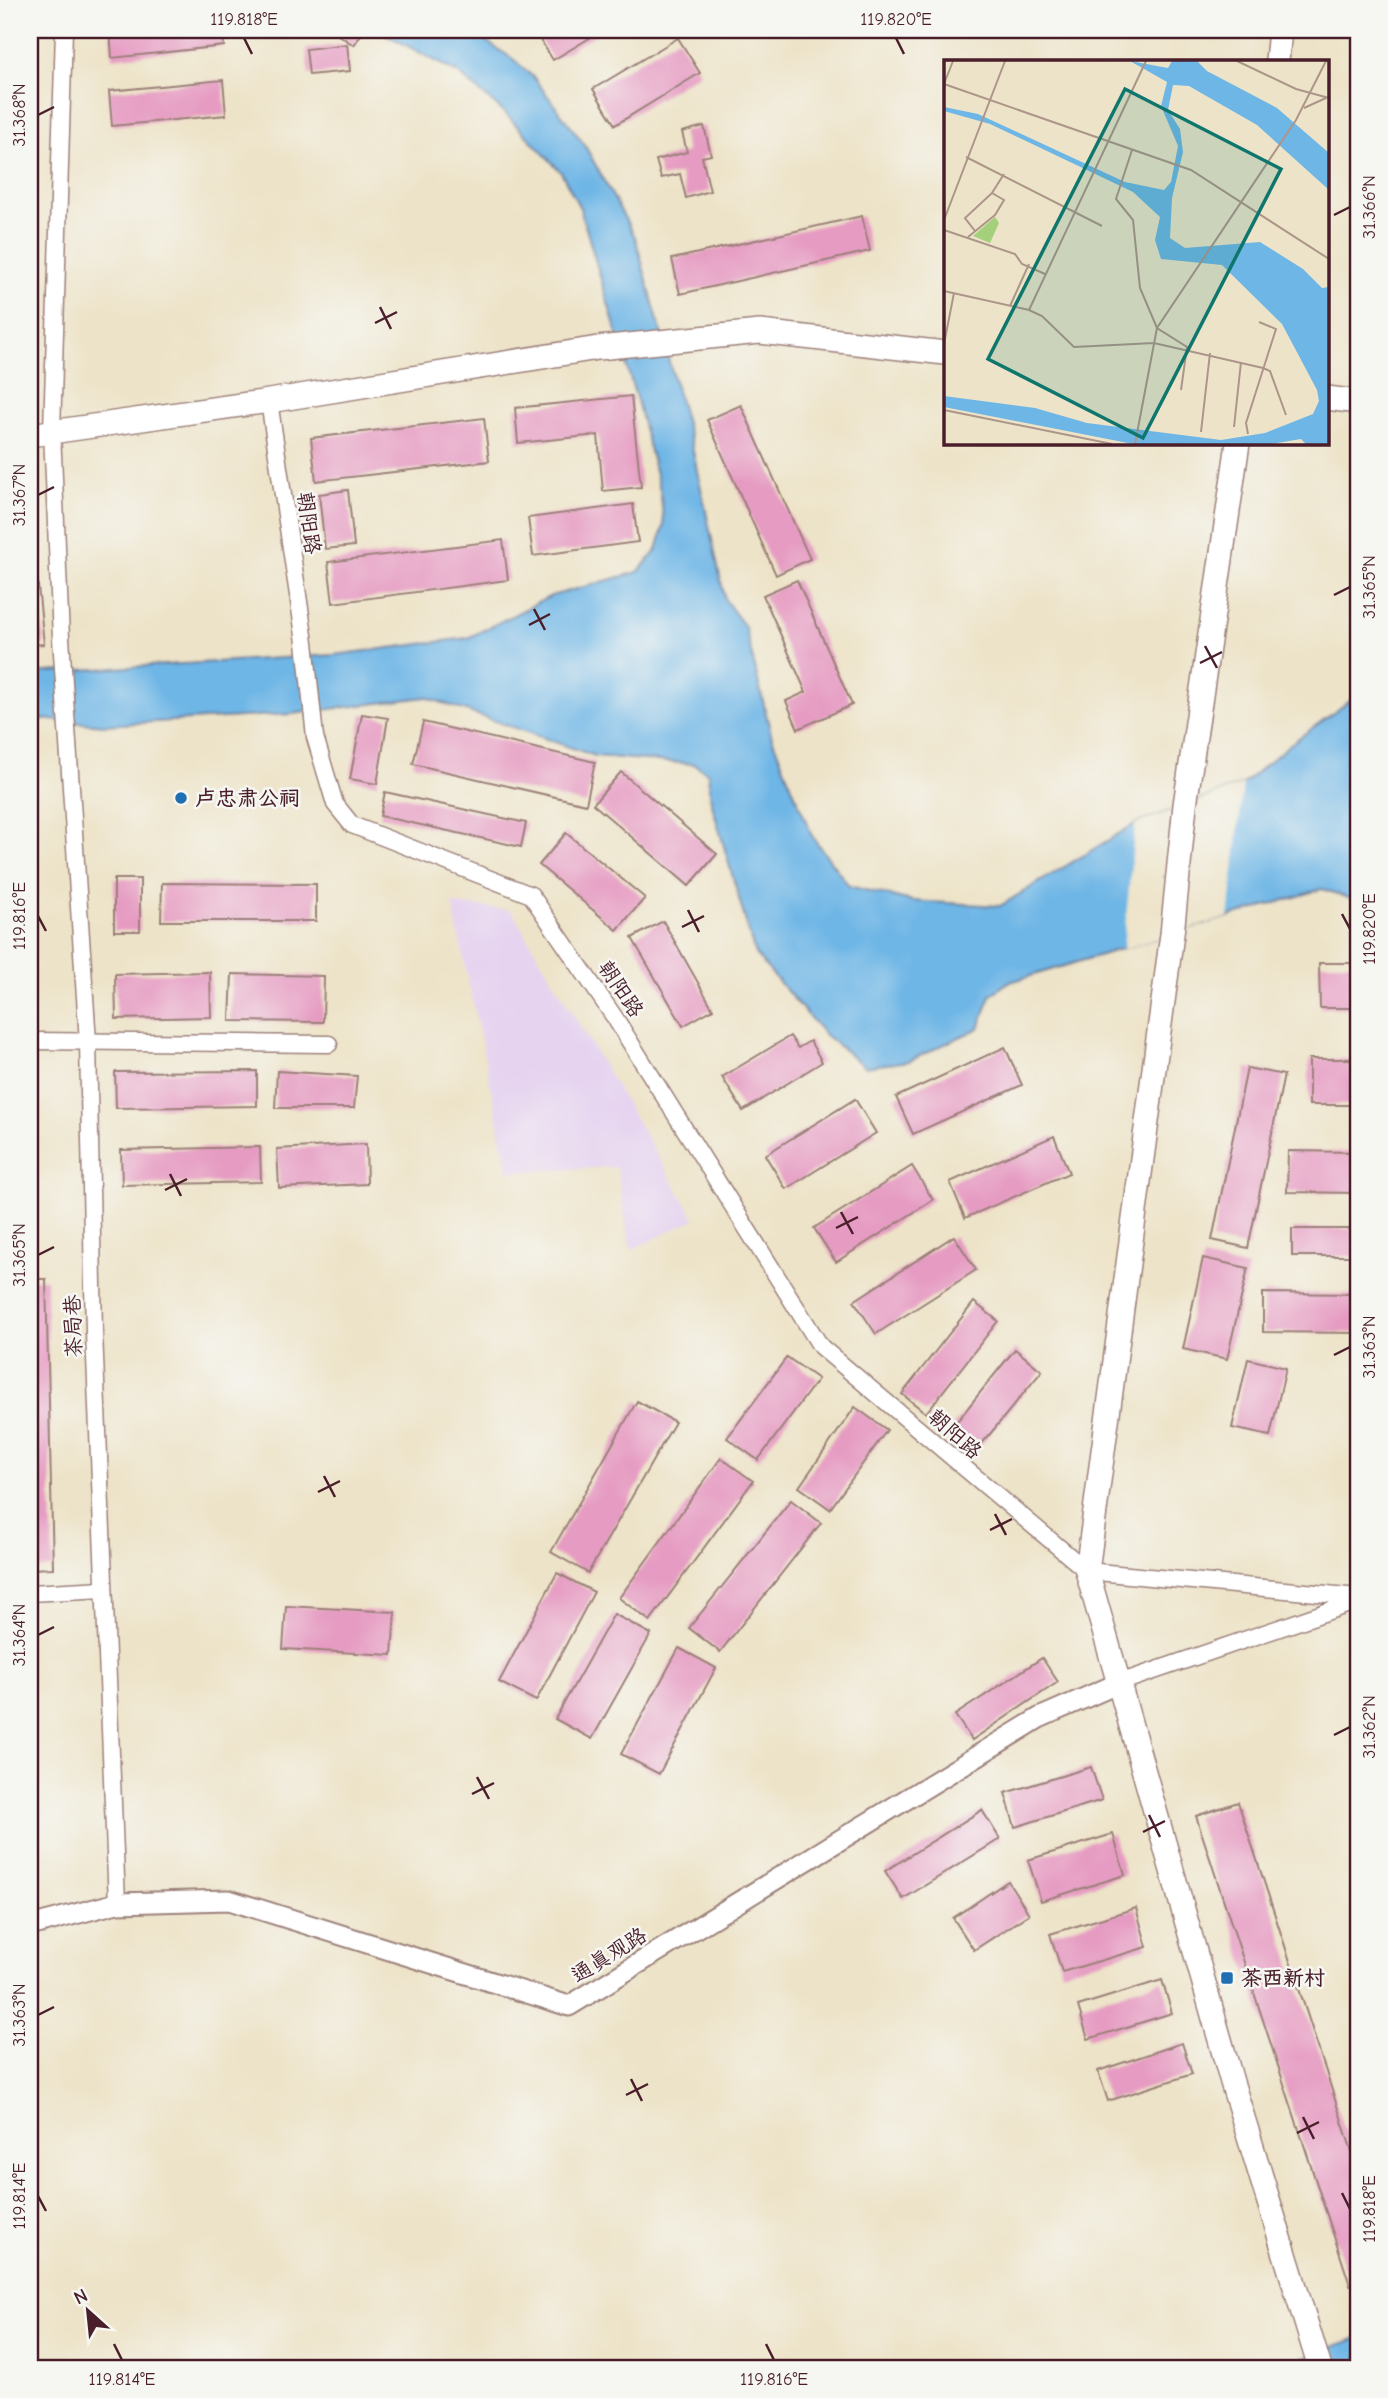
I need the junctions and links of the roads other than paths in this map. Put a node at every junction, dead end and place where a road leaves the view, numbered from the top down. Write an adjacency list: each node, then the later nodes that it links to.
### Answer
1 (64, 30): 8 (street)
2 (1280, 30): 3 (main road)
3 (1277, 60)
4 (944, 353): 6 (main road)
5 (1328, 398): 7 (main road)
6 (269, 401): 8 (main road); 13 (street, 朝阳路)
7 (1358, 402)
8 (41, 433): 11 (street, 茶局巷)
9 (1238, 444): 13 (main road)
10 (30, 1041): 11 (street)
11 (88, 1042): 12 (street); 14 (street, 茶局巷)
12 (329, 1044)
13 (1087, 1571): 16 (street); 17 (main road)
14 (104, 1589): 15 (street); 18 (street, 茶局巷)
15 (30, 1592)
16 (1358, 1599): 17 (street)
17 (1119, 1683): 18 (street, 通真观路); 20 (main road)
18 (117, 1903): 19 (street, 通真观路)
19 (30, 1926)
20 (1320, 2368)

